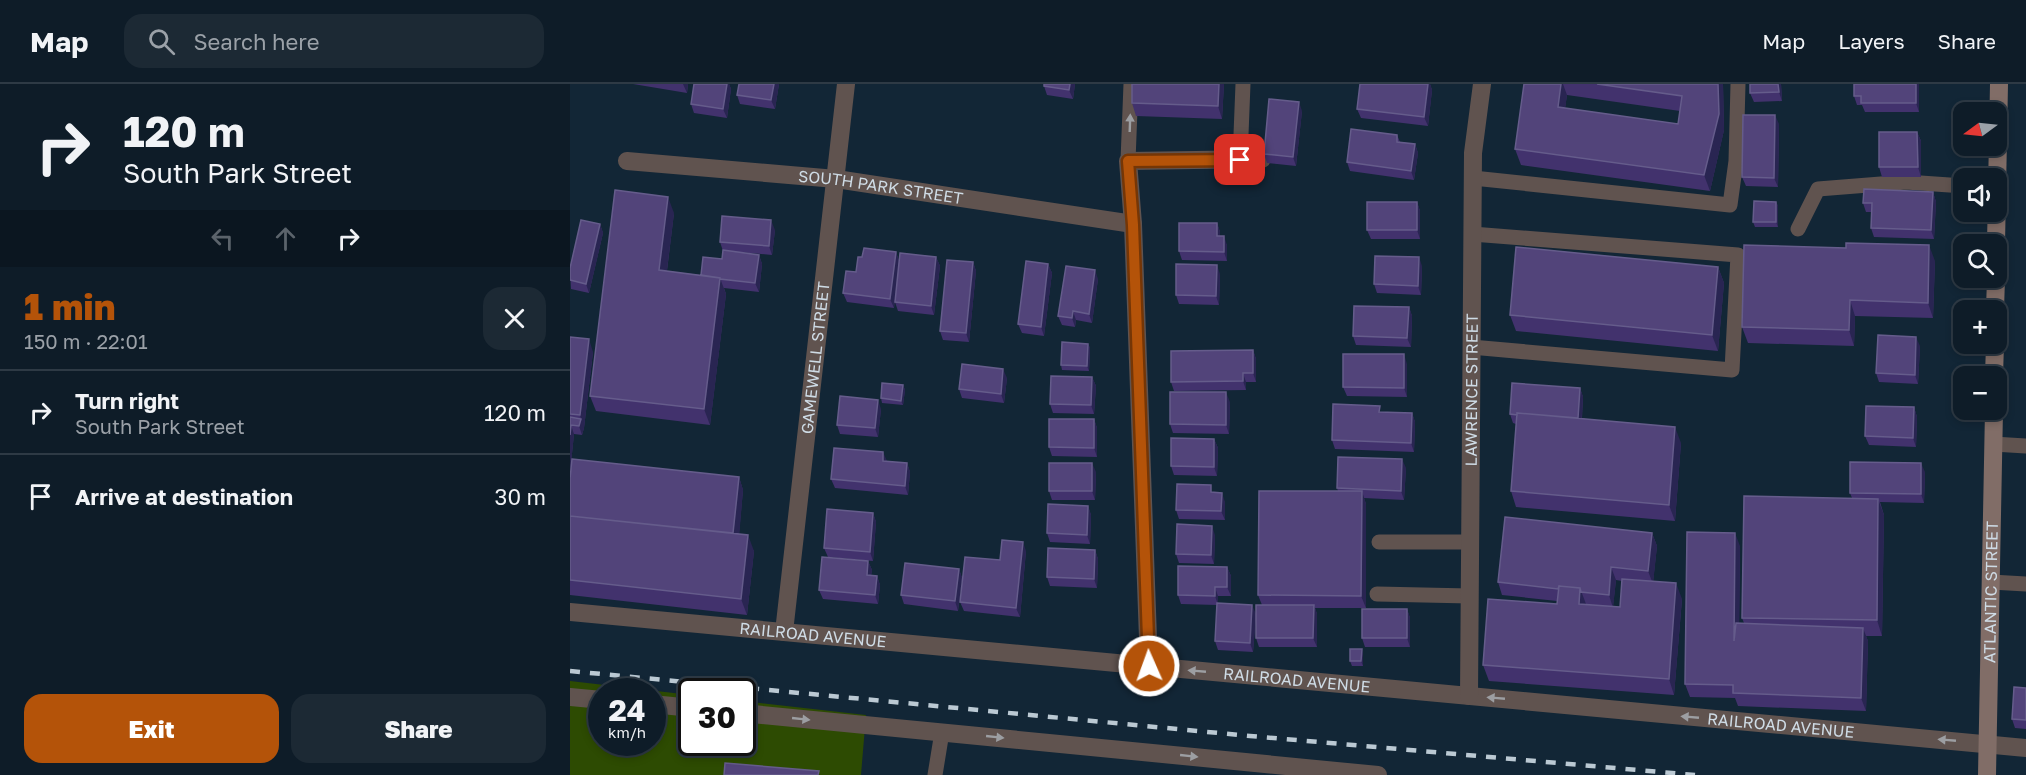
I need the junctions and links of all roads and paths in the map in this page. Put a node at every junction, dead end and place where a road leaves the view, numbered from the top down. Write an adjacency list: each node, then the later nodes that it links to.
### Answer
1 (846, 84): 13 (street, GAMEWELL STREET)
2 (1131, 84): 10 (lane, one-way to 2)
3 (1243, 84): 8 (lane)
4 (1482, 84): 12 (street, LAWRENCE STREET)
5 (1738, 84): 12 (lane)
6 (1999, 84): 11 (street)
7 (1262, 159): 8 (street)
8 (1240, 160): 10 (street)
9 (627, 161): 13 (street, SOUTH PARK STREET)
10 (1128, 161): 15 (street)
11 (1997, 168)
12 (1473, 178): 17 (street, LAWRENCE STREET)
13 (836, 179): 15 (street, SOUTH PARK STREET); 29 (street, GAMEWELL STREET)
14 (1953, 185): 16 (lane)
15 (1133, 225): 30 (street)
16 (1798, 229)
17 (1472, 234): 18 (street, LAWRENCE STREET); 18 (lane)
18 (1472, 347): 23 (street, LAWRENCE STREET)
19 (1994, 420): 20 (street, ATLANTIC STREET)
20 (1994, 444): 21 (lane); 24 (street, ATLANTIC STREET)
21 (2026, 446)
22 (1379, 542): 23 (lane)
23 (1470, 542): 27 (street, LAWRENCE STREET)
24 (1991, 582): 25 (lane); 36 (street, ATLANTIC STREET)
25 (2026, 584)
26 (1377, 594): 27 (lane)
27 (1470, 596): 32 (street, LAWRENCE STREET)
28 (570, 612): 29 (street, RAILROAD AVENUE)
29 (784, 632): 30 (street, RAILROAD AVENUE)
30 (1149, 666): 32 (street, RAILROAD AVENUE, one-way to 30)
31 (570, 696): 33 (street)
32 (1469, 696): 36 (street, RAILROAD AVENUE, one-way to 32)
33 (588, 698)
34 (756, 714): 35 (street, one-way to 35)
35 (942, 732): 38 (street, one-way to 38); 40 (lane)
36 (1989, 744): 37 (street, RAILROAD AVENUE); 42 (street, ATLANTIC STREET)
37 (2026, 748)
38 (1299, 771): 39 (street)
39 (1353, 774): 41 (street)
40 (935, 775)
41 (1378, 775)
42 (1987, 775)

